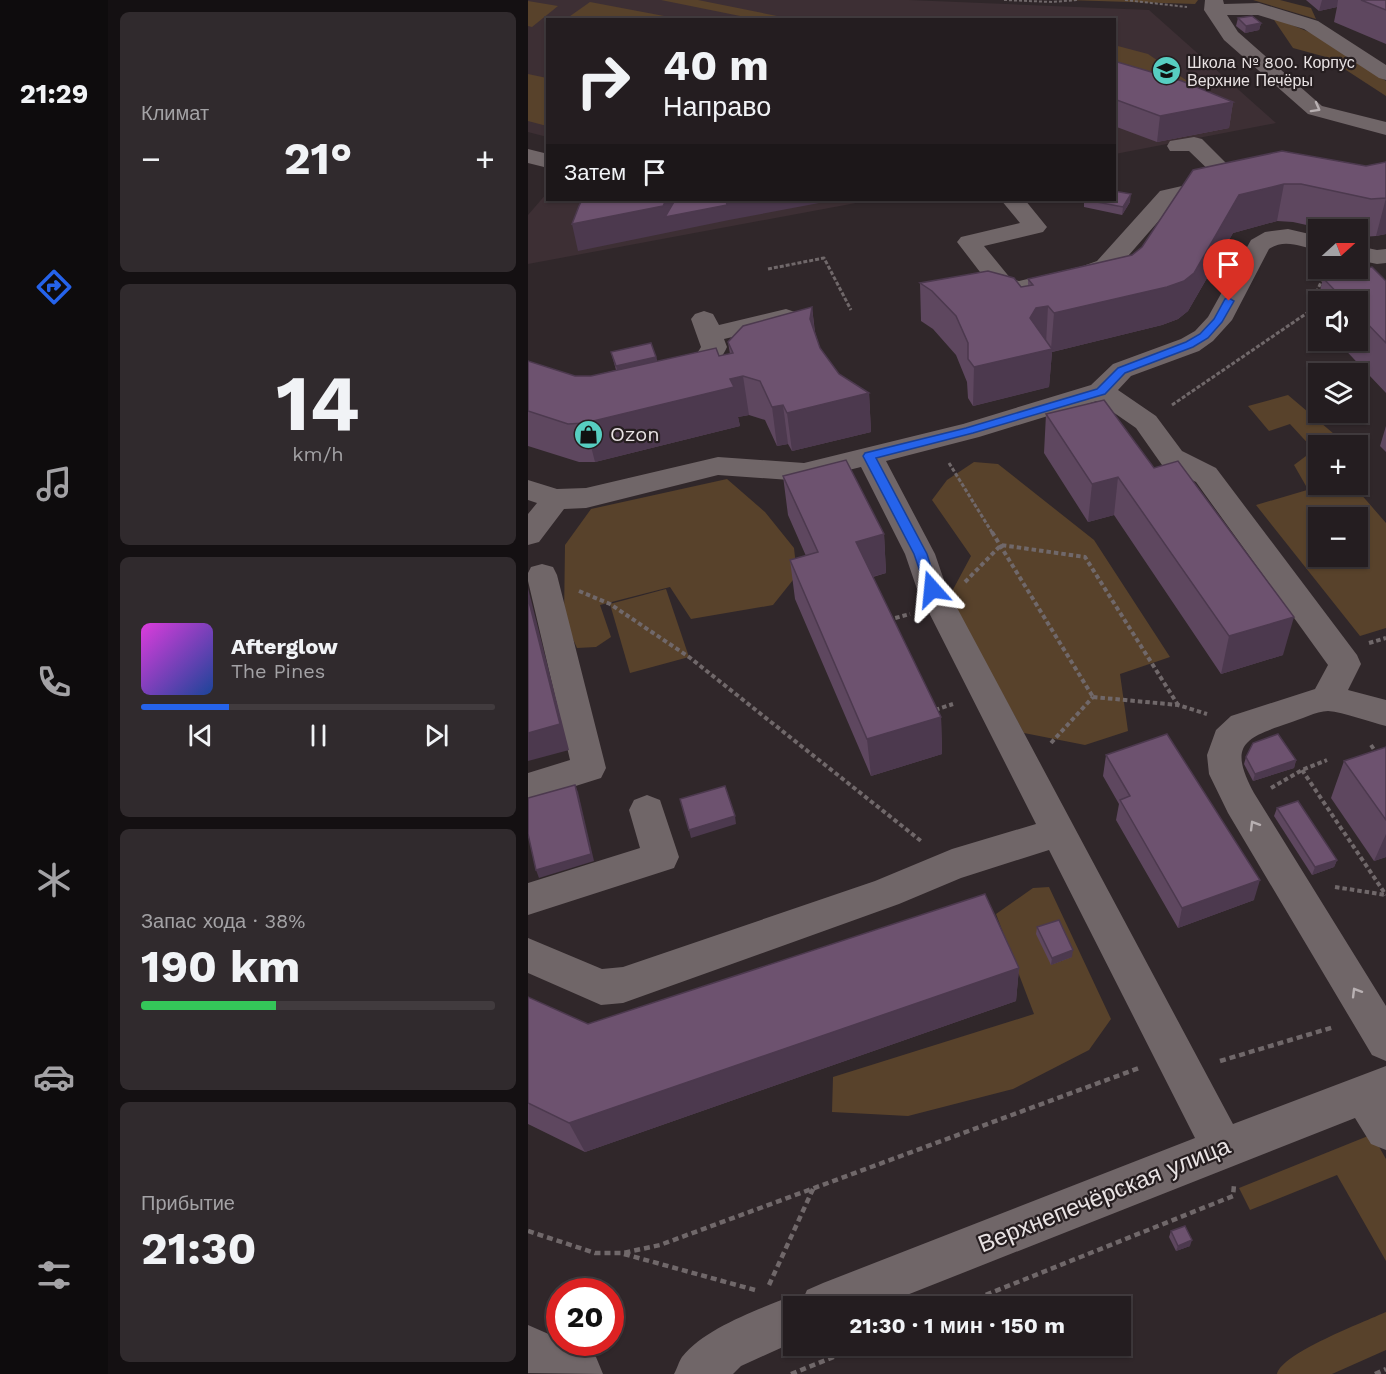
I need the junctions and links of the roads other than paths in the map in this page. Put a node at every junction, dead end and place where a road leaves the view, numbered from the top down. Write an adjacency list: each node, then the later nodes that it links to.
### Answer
1 (1214, 5): 2 (street); 3 (street, one-way to 3)
2 (1386, 74)
3 (1386, 129)
4 (1178, 146): 7 (street)
5 (528, 156): 6 (street)
6 (546, 160)
7 (1015, 201)
8 (1308, 240): 11 (street)
9 (787, 317): 10 (street)
10 (658, 379)
11 (1101, 391): 12 (street); 17 (street)
12 (869, 456): 14 (street); 21 (street)
13 (528, 490): 14 (street)
14 (556, 499): 15 (street)
15 (528, 535)
16 (535, 566): 19 (street)
17 (1327, 698): 18 (street); 24 (street, one-way to 17)
18 (1386, 713)
19 (528, 787)
20 (647, 810): 22 (street)
21 (1059, 832): 23 (street); 27 (street)
22 (528, 898)
23 (528, 955)
24 (1378, 1029)
25 (1375, 1090): 26 (street); 27 (street, Верхнепечёрская улица)
26 (1386, 1129)
27 (1232, 1163): 28 (street, Верхнепечёрская улица)
28 (852, 1296)
29 (777, 1298): 32 (street)
30 (528, 1348): 31 (street)
31 (579, 1374)
32 (698, 1374)

